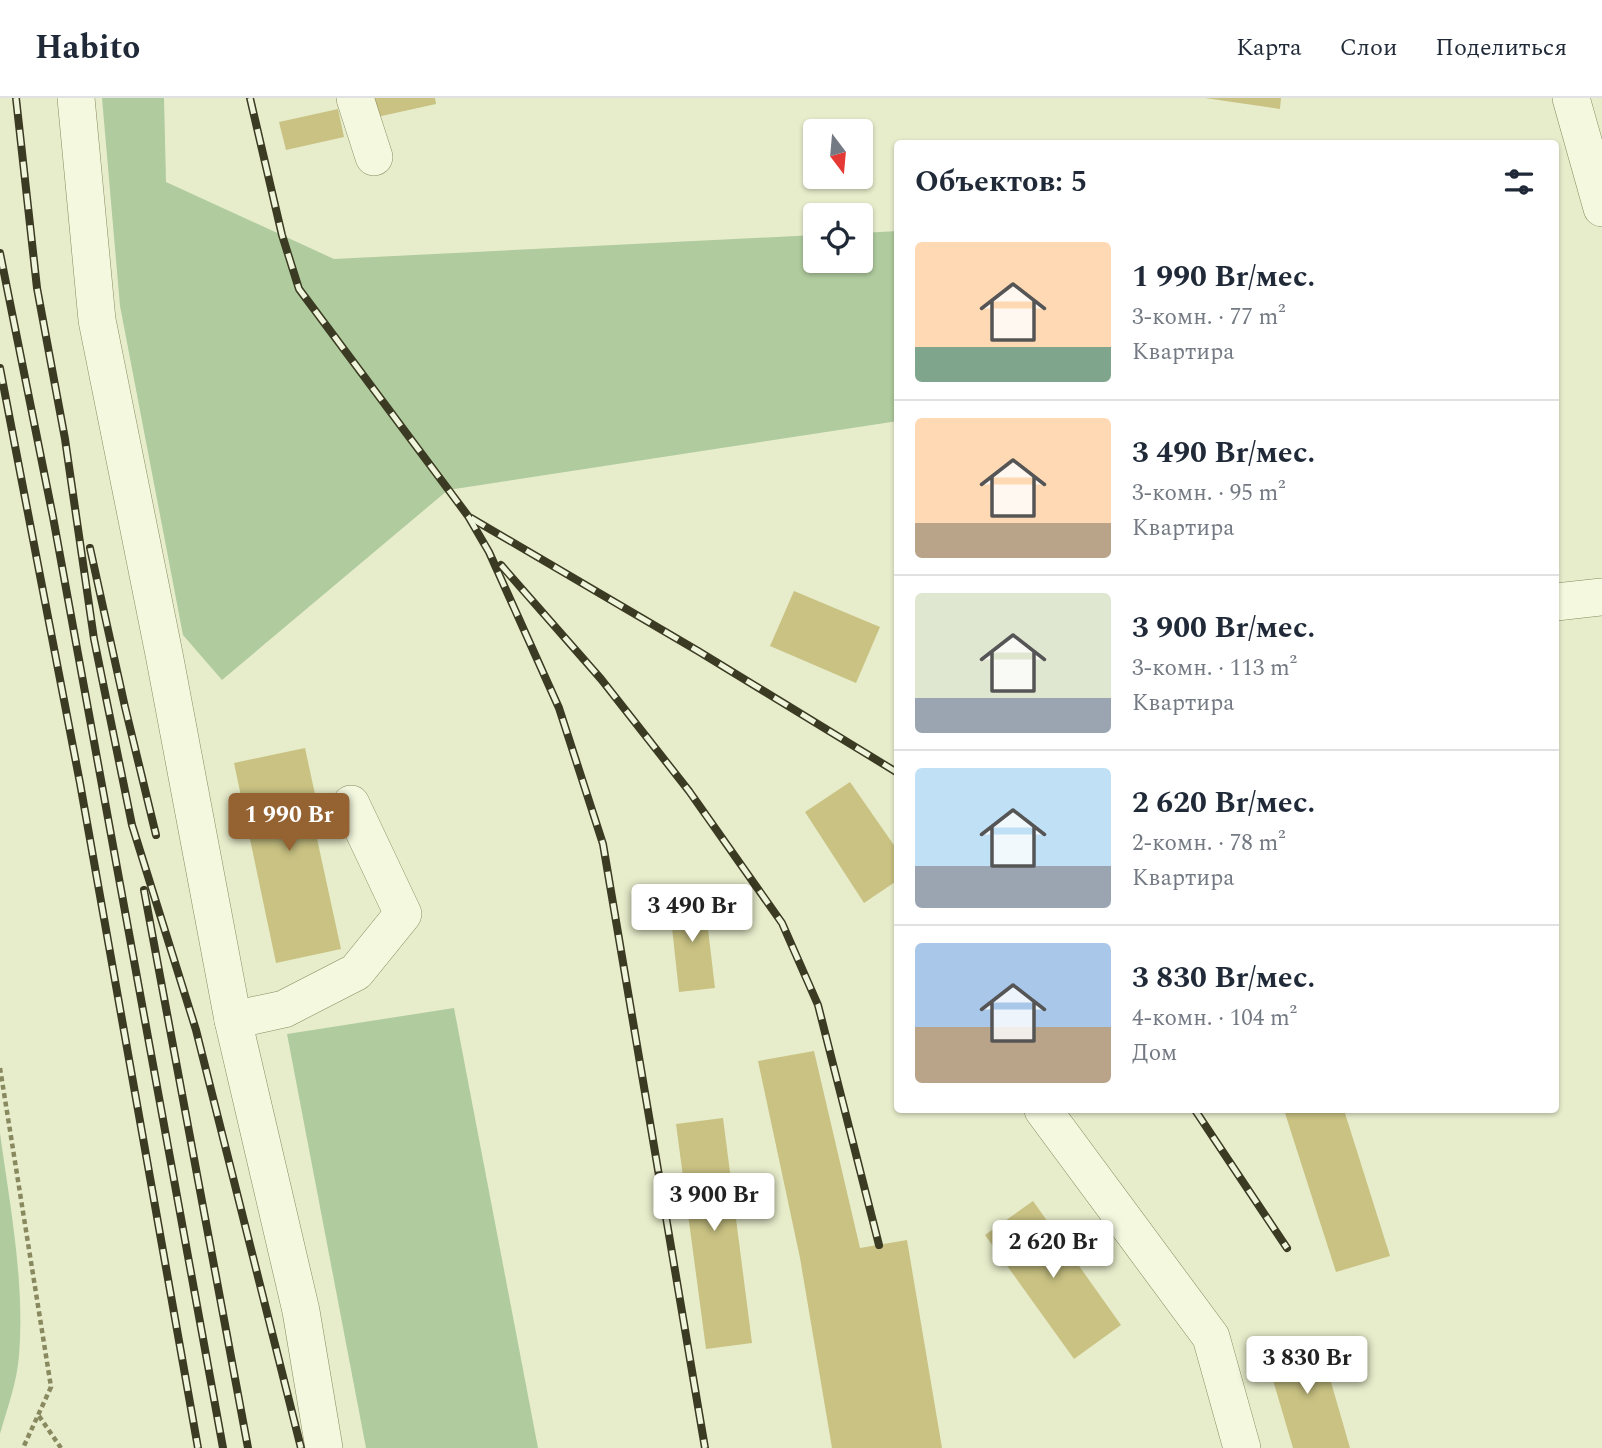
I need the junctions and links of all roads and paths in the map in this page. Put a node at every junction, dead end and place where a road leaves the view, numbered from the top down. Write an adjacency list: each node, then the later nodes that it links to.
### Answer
1 (76, 98): 9 (street)
2 (355, 98): 4 (street)
3 (1571, 98): 5 (street)
4 (374, 157)
5 (1602, 208)
6 (1602, 597): 7 (street)
7 (1559, 603)
8 (351, 804): 9 (street)
9 (233, 1020): 15 (street)
10 (0, 1068): 12 (path)
11 (1046, 1113): 16 (street)
12 (38, 1415): 13 (path); 14 (path)
13 (23, 1448)
14 (61, 1448)
15 (324, 1448)
16 (1242, 1448)

